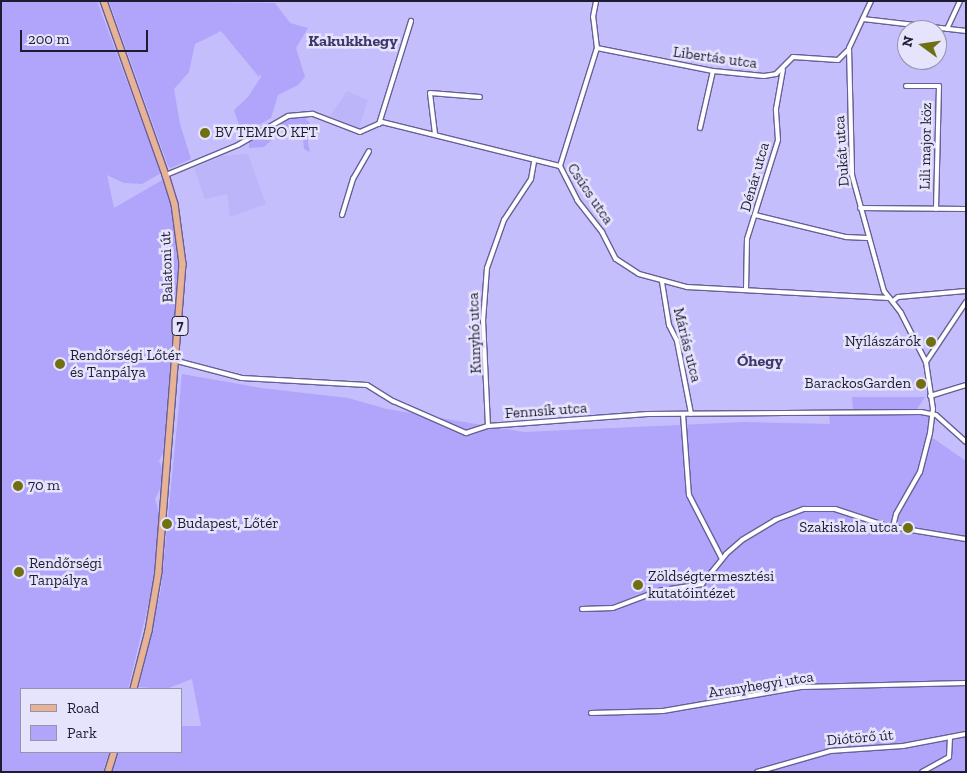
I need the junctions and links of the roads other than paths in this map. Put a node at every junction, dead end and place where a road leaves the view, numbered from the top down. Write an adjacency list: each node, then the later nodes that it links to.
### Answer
1 (104, 1): 22 (main road, Balatoni út / 7)
2 (596, 1): 10 (street)
3 (870, 1): 5 (street, Dukát utca)
4 (960, 1): 8 (street)
5 (863, 19): 7 (street); 11 (street, Dukát utca)
6 (411, 21): 16 (street)
7 (897, 23)
8 (947, 29): 9 (street)
9 (966, 31)
10 (597, 48): 13 (street, Libertás utca); 21 (street)
11 (849, 48): 12 (street, Libertás utca); 23 (street, Dukát utca)
12 (783, 70): 13 (street, Libertás utca); 27 (street, Dénár utca)
13 (713, 71): 17 (street)
14 (906, 86): 24 (street, Lili major köz)
15 (480, 97): 18 (street)
16 (379, 124): 18 (street, Csúcs utca); 22 (street, Csúcs utca)
17 (700, 128)
18 (436, 134): 20 (street, Csúcs utca)
19 (369, 151): 26 (street)
20 (534, 162): 21 (street, Csúcs utca); 41 (street, Kunyhó utca)
21 (560, 166): 29 (street, Csúcs utca)
22 (166, 174): 34 (main road, Balatoni út / 7)
23 (860, 208): 24 (street); 28 (street, Dukát utca)
24 (936, 209): 25 (street)
25 (966, 209)
26 (342, 214)
27 (755, 215): 28 (street); 30 (street, Dénár utca)
28 (868, 238): 32 (street, Dukát utca)
29 (662, 282): 30 (street, Csúcs utca); 39 (street, Máriás utca)
30 (746, 290): 32 (street, Csúcs utca)
31 (966, 291): 32 (street, Csúcs utca)
32 (891, 299): 35 (street, Dukát utca)
33 (966, 302): 35 (street)
34 (177, 361): 41 (street, Fennsík utca); 48 (main road, Balatoni út / 7)
35 (926, 362): 37 (street)
36 (966, 385): 37 (street)
37 (930, 396): 40 (street)
38 (683, 414): 39 (street, Fennsík utca); 41 (street, Fennsík utca); 45 (street)
39 (691, 414): 40 (street, Fennsík utca)
40 (933, 414): 42 (street); 43 (street)
41 (488, 426)
42 (966, 442)
43 (893, 527): 44 (street); 45 (street)
44 (966, 539)
45 (722, 558): 46 (street)
46 (582, 609)
47 (966, 683): 49 (street, Aranyhegyi utca)
48 (134, 688)
49 (591, 713)
50 (966, 734): 51 (street, Diótörő út)
51 (950, 738): 53 (street, Diótörő út); 56 (street)
52 (114, 753): 54 (main road)
53 (763, 771): 55 (street, Diótörő út)
54 (108, 772)
55 (757, 772)
56 (922, 772)

